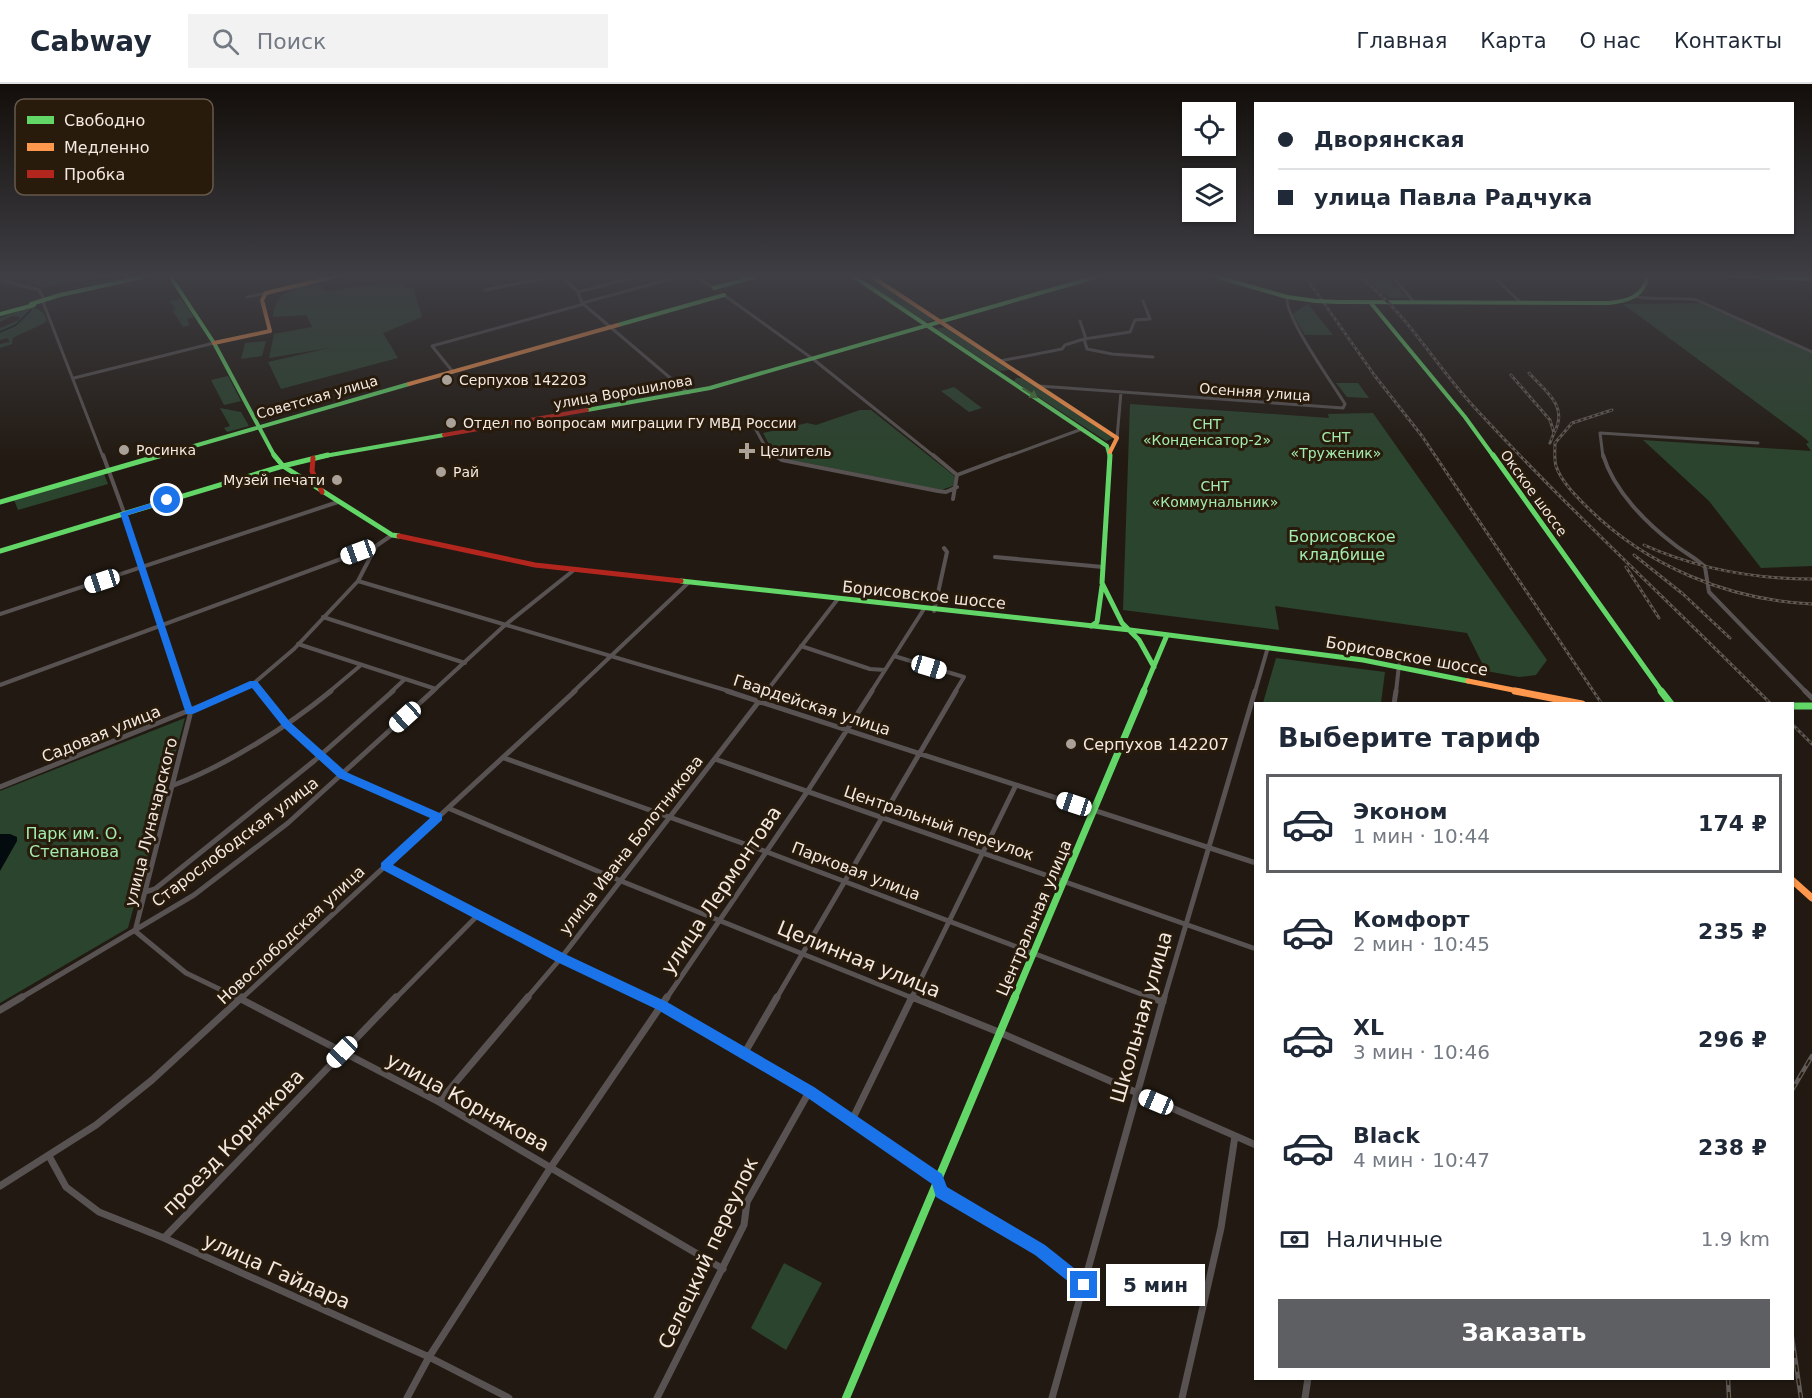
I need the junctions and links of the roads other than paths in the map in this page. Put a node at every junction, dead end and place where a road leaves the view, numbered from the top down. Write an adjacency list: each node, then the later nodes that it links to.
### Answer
1 (58, 337): 25 (street, улица Луначарского)
2 (210, 337): 16 (main road, Борисовское шоссе)
3 (241, 337): 16 (main road)
4 (463, 337): 22 (street)
5 (578, 337): 22 (main road, Советская улица)
6 (622, 337): 29 (street)
7 (783, 337): 19 (street)
8 (889, 337): 19 (main road, улица Ворошилова)
9 (946, 337): 23 (main road)
10 (964, 337): 20 (main road)
11 (1096, 337): 15 (street)
12 (1303, 337): 28 (street, Осенняя улица)
13 (1399, 337): 88 (main road, Окское шоссе)
14 (1780, 337): 17 (street)
15 (1085, 339): 18 (street); 20 (street)
16 (214, 343): 25 (street); 31 (main road, Борисовское шоссе)
17 (1812, 352)
18 (1153, 357)
19 (813, 359): 29 (main road, улица Ворошилова); 41 (street)
20 (1000, 361): 21 (main road)
21 (1012, 369): 23 (main road); 24 (main road)
22 (453, 372): 31 (main road, Советская улица)
23 (1000, 373): 26 (main road)
24 (1024, 377): 26 (main road); 27 (main road)
25 (74, 378): 39 (street, улица Луначарского)
26 (1011, 380): 32 (main road, one-way to 32)
27 (1039, 386): 28 (street, Осенняя улица); 33 (main road)
28 (1121, 392): 33 (street)
29 (688, 393): 37 (main road, улица Ворошилова)
30 (749, 417): 43 (street)
31 (259, 426): 38 (main road, Борисовское шоссе); 39 (main road, Советская улица)
32 (1082, 429): 34 (main road); 41 (street)
33 (1117, 440): 34 (main road); 36 (main road)
34 (1103, 441): 36 (main road)
35 (1758, 443): 84 (street)
36 (1110, 452): 54 (main road)
37 (313, 458): 38 (main road, улица Ворошилова); 40 (main road)
38 (283, 466): 42 (main road, Борисовское шоссе); 48 (main road, улица Ворошилова)
39 (107, 470): 46 (main road, Советская улица); 48 (street, улица Луначарского)
40 (312, 474): 42 (main road); 44 (main road)
41 (957, 475): 43 (street)
42 (300, 479): 44 (main road, Борисовское шоссе)
43 (957, 487): 45 (street)
44 (322, 492): 47 (main road, Борисовское шоссе)
45 (953, 499)
46 (0, 502)
47 (338, 502): 49 (main road, Борисовское шоссе); 55 (street)
48 (124, 513): 52 (main road, улица Ворошилова); 55 (street, улица Луначарского)
49 (392, 535): 50 (street, Садовая улица); 56 (main road, Борисовское шоссе)
50 (376, 546): 57 (street, Садовая улица); 65 (street)
51 (944, 548): 62 (street)
52 (0, 551)
53 (995, 557): 54 (street)
54 (1103, 567): 59 (main road)
55 (142, 568): 63 (street); 65 (street, улица Луначарского)
56 (574, 570): 58 (main road, Борисовское шоссе); 66 (street, Старослободская улица)
57 (358, 581): 64 (street, Садовая улица); 66 (street, Гвардейская улица)
58 (688, 583): 60 (main road, Борисовское шоссе); 73 (street, Новослободская улица)
59 (1102, 583): 67 (main road); 68 (main road)
60 (837, 600): 61 (main road, Борисовское шоссе); 71 (street, улица Ивана Болотникова)
61 (924, 609): 62 (main road, Борисовское шоссе); 74 (street, улица Лермонтова)
62 (934, 610): 67 (main road, Борисовское шоссе)
63 (0, 614)
64 (323, 617): 70 (street, Садовая улица); 75 (street)
65 (161, 624): 82 (street); 91 (street, улица Луначарского)
66 (506, 626): 73 (street, Гвардейская улица); 75 (street, Старослободская улица)
67 (1091, 626): 68 (main road, Борисовское шоссе)
68 (1130, 630): 69 (main road, Борисовское шоссе); 78 (main road)
69 (1167, 635): 72 (main road, Борисовское шоссе); 78 (main road, Центральная улица)
70 (298, 644): 76 (street); 81 (street, Садовая улица)
71 (801, 646): 79 (street); 85 (street, улица Ивана Болотникова)
72 (1268, 647): 77 (main road, Борисовское шоссе); 108 (street, Школьная улица)
73 (613, 656): 85 (street, Гвардейская улица); 96 (street, Новослободская улица)
74 (894, 656): 79 (street, улица Лермонтова); 94 (street)
75 (465, 663): 83 (street, Старослободская улица)
76 (361, 664): 80 (street); 92 (street)
77 (1399, 666): 86 (street); 87 (main road, Борисовское шоссе)
78 (1154, 667): 104 (main road, Центральная улица)
79 (885, 670): 93 (street, улица Лермонтова)
80 (405, 679): 83 (street); 95 (street)
81 (254, 683): 91 (street, Садовая улица); 92 (street)
82 (0, 685)
83 (436, 689): 98 (street, Старослободская улица)
84 (1812, 698)
85 (759, 700): 93 (street, Гвардейская улица); 97 (street, улица Ивана Болотникова)
86 (1394, 702)
87 (1572, 702)
88 (1670, 702)
89 (1794, 706): 90 (main road)
90 (1812, 706)
91 (189, 712): 99 (street, улица Луначарского); 101 (street, Садовая улица)
92 (287, 724): 95 (street); 99 (street)
93 (848, 729): 94 (street, Гвардейская улица); 102 (street, улица Лермонтова)
94 (920, 753): 100 (street, Гвардейская улица); 107 (street)
95 (320, 755): 98 (street); 117 (street)
96 (504, 758): 103 (street, Новослободская улица); 106 (street, Парковая улица)
97 (715, 759): 102 (street, Центральный переулок); 106 (street, улица Ивана Болотникова)
98 (342, 775): 105 (street); 123 (street, Старослободская улица)
99 (174, 785): 117 (street, улица Луначарского)
100 (1016, 785): 104 (street, Гвардейская улица); 110 (street)
101 (0, 788)
102 (807, 792): 107 (street, Центральный переулок); 109 (street, улица Лермонтова)
103 (448, 808): 105 (street, Новослободская улица); 113 (street, Целинная улица)
104 (1094, 811): 108 (street, Гвардейская улица); 114 (main road, Центральная улица)
105 (438, 817): 112 (street, Новослободская улица)
106 (669, 818): 109 (street, Парковая улица); 113 (street, улица Ивана Болотникова)
107 (883, 818): 110 (street, Центральный переулок); 115 (street)
108 (1207, 847): 111 (street, Гвардейская улица); 122 (street, Школьная улица)
109 (767, 852): 115 (street, Парковая улица); 120 (street, улица Лермонтова)
110 (982, 852): 114 (street, Центральный переулок); 121 (street)
111 (1254, 862)
112 (385, 866): 119 (street); 129 (street, Новослободская улица)
113 (621, 881): 120 (street, Целинная улица); 127 (street, улица Ивана Болотникова)
114 (1065, 881): 122 (street, Центральный переулок); 126 (main road, Центральная улица)
115 (846, 882): 121 (street, Парковая улица); 125 (street)
116 (1794, 882): 118 (main road)
117 (145, 892): 123 (street, улица Луначарского)
118 (1812, 898)
119 (478, 915): 127 (street); 134 (street, проезд Корнякова)
120 (720, 920): 125 (street, Целинная улица); 131 (street, улица Лермонтова)
121 (949, 921): 126 (street, Парковая улица); 128 (street)
122 (1185, 924): 124 (street, Центральный переулок); 130 (street, Школьная улица)
123 (135, 931): 129 (street, улица Корнякова); 132 (street, Старослободская улица)
124 (1254, 948)
125 (803, 953): 128 (street, Целинная улица); 135 (street)
126 (1033, 954): 130 (street, Парковая улица); 133 (main road, Центральная улица)
127 (561, 958): 131 (street); 138 (street, улица Ивана Болотникова)
128 (913, 998): 133 (street, Целинная улица); 139 (street)
129 (241, 999): 134 (street, улица Корнякова); 142 (street, Новослободская улица)
130 (1162, 1002): 137 (street, Школьная улица)
131 (663, 1006): 135 (street); 143 (street, улица Лермонтова)
132 (0, 1010)
133 (1001, 1033): 137 (street, Целинная улица); 144 (main road, Центральная улица)
134 (342, 1052): 138 (street, улица Корнякова); 146 (street, проезд Корнякова)
135 (744, 1054): 136 (street)
136 (809, 1092): 139 (street); 147 (street, Селецкий переулок)
137 (1137, 1094): 140 (street, Целинная улица); 148 (street, Школьная улица)
138 (439, 1102): 143 (street, улица Корнякова)
139 (852, 1120): 144 (street)
140 (1235, 1136): 141 (street, Целинная улица); 156 (street)
141 (1254, 1144)
142 (49, 1156): 145 (street, Новослободская улица); 146 (street, улица Гайдара)
143 (551, 1167): 147 (street, улица Корнякова); 149 (street, улица Лермонтова)
144 (937, 1179): 148 (street); 154 (main road, Центральная улица)
145 (0, 1186)
146 (164, 1238): 149 (street, улица Гайдара)
147 (723, 1269): 153 (street, Селецкий переулок)
148 (1084, 1285): 155 (street, Школьная улица)
149 (429, 1357): 151 (street, улица Лермонтова); 152 (street, улица Гайдара)
150 (1308, 1380): 157 (street)
151 (407, 1398)
152 (509, 1398)
153 (657, 1398)
154 (846, 1398)
155 (1052, 1398)
156 (1182, 1398)
157 (1305, 1398)

